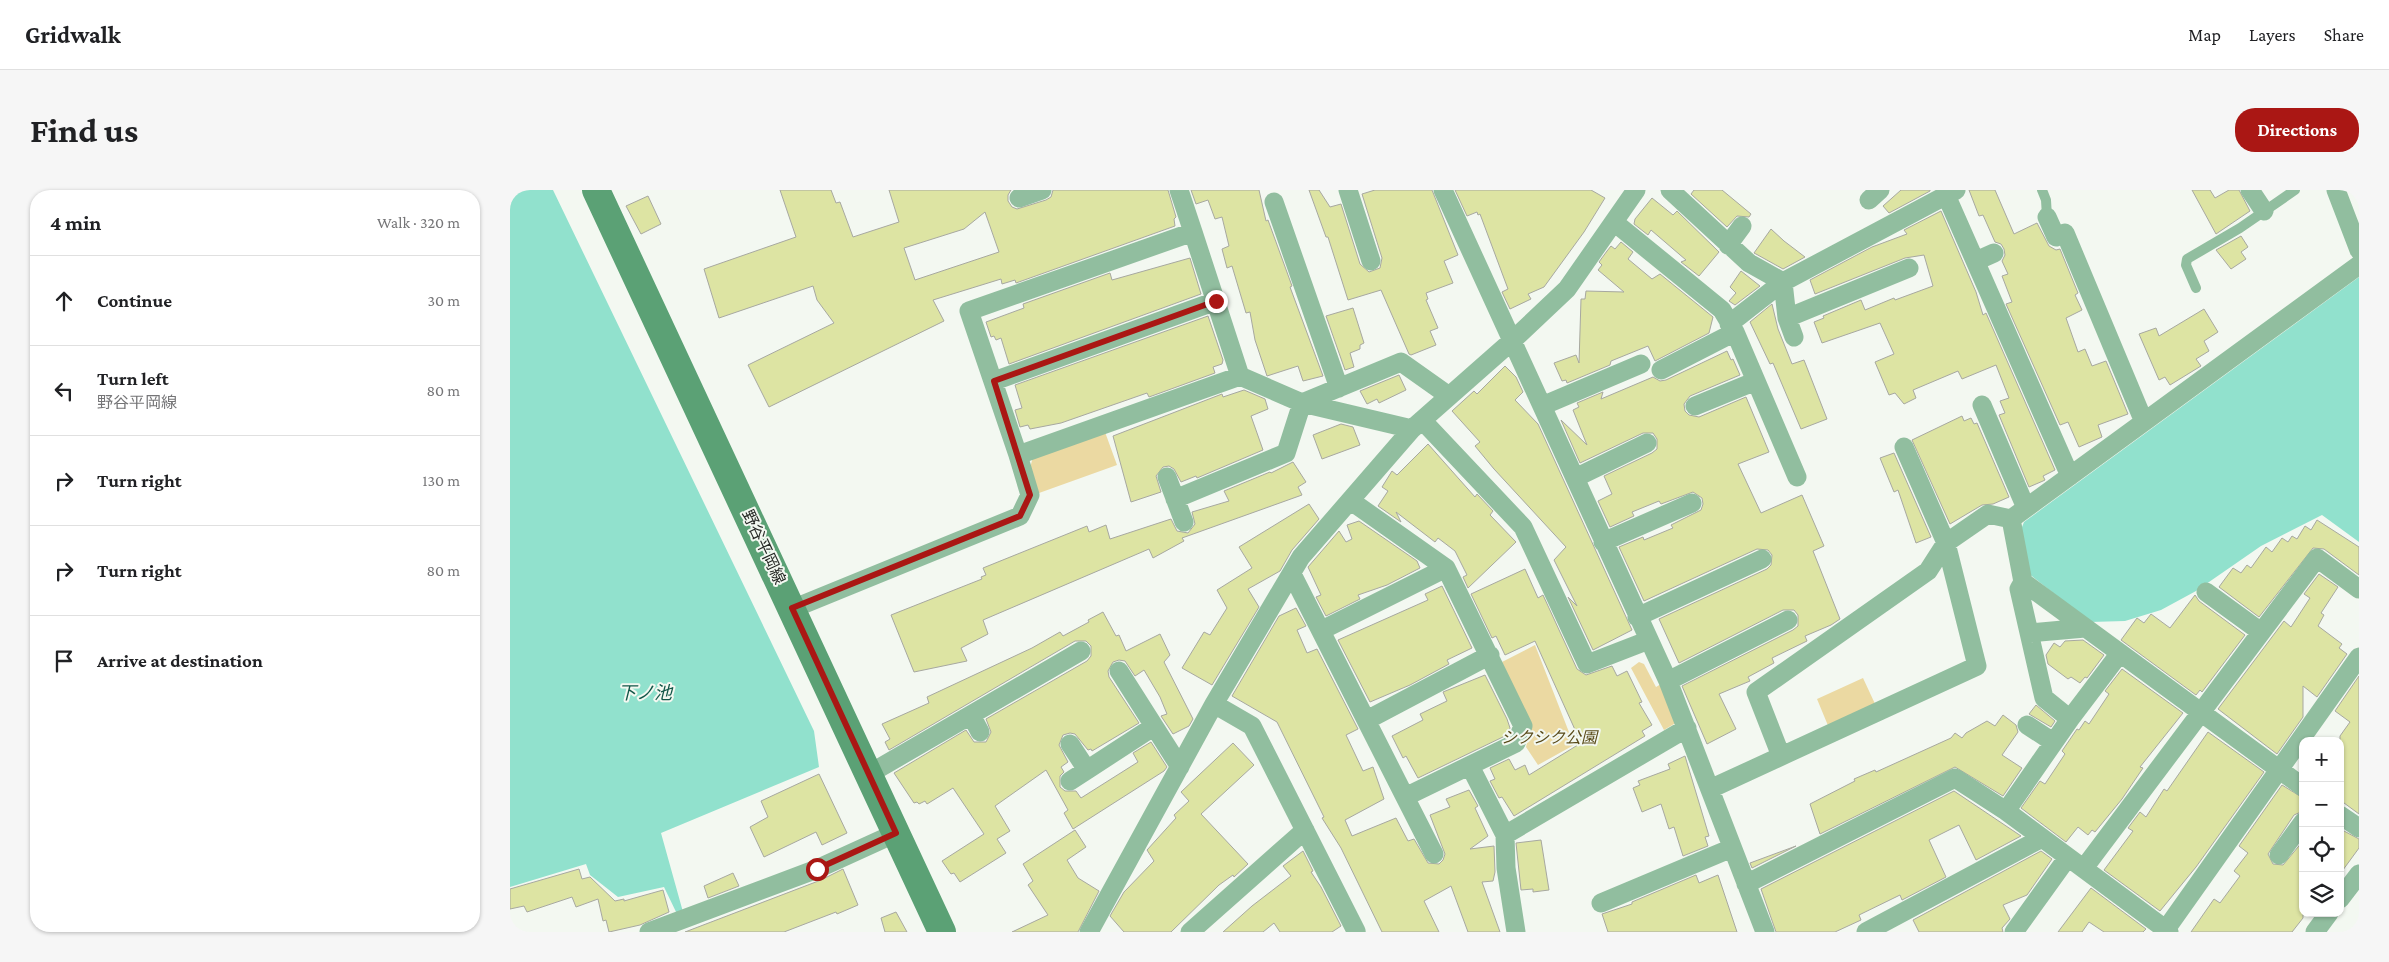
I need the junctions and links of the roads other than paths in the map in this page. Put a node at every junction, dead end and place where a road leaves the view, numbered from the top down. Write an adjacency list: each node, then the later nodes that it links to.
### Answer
1 (596, 190): 68 (main road, 野谷平岡線)
2 (1040, 190): 13 (street)
3 (1179, 190): 19 (street)
4 (1348, 190): 23 (street)
5 (1443, 190): 33 (street)
6 (1636, 190): 17 (street)
7 (1670, 190): 20 (street)
8 (2042, 190): 16 (lane)
9 (2250, 190): 15 (street)
10 (2295, 190): 15 (lane)
11 (2336, 190): 21 (street)
12 (1951, 193): 24 (street); 27 (street)
13 (1019, 198)
14 (1274, 202): 39 (street)
15 (2264, 211): 28 (lane)
16 (2047, 217): 45 (street)
17 (1614, 222): 31 (street); 33 (street)
18 (1742, 226): 20 (street)
19 (1193, 232): 29 (street); 37 (street)
20 (1728, 245): 27 (street)
21 (2359, 250)
22 (1994, 253): 24 (street)
23 (1371, 261)
24 (1976, 261): 50 (street)
25 (2359, 265): 45 (street)
26 (1909, 268): 30 (street)
27 (1783, 282): 30 (street); 31 (street)
28 (2196, 288)
29 (1216, 301): 36 (street); 37 (street)
30 (1787, 318): 32 (street)
31 (1732, 328): 35 (street); 38 (street)
32 (1794, 337)
33 (1513, 340): 40 (street); 42 (street)
34 (1641, 364): 42 (street)
35 (1662, 370)
36 (1240, 376): 41 (street); 49 (street)
37 (994, 381): 49 (street)
38 (1756, 381): 43 (street); 52 (street)
39 (1339, 388): 40 (street); 41 (street)
40 (1449, 396): 46 (street)
41 (1302, 403): 46 (street); 54 (street)
42 (1542, 406): 53 (street)
43 (1695, 406)
44 (1982, 406): 57 (street)
45 (2144, 422): 50 (street)
46 (1417, 424): 55 (street); 75 (street)
47 (1647, 443): 53 (street)
48 (1904, 447): 61 (street)
49 (1018, 455): 68 (street)
50 (2070, 476): 57 (street)
51 (1167, 477): 54 (street)
52 (1797, 477)
53 (1575, 478): 60 (street)
54 (1175, 498): 59 (street)
55 (1351, 501): 63 (street); 64 (street)
56 (1692, 504): 60 (street)
57 (2026, 508): 58 (street)
58 (2011, 519): 61 (street); 65 (street)
59 (1184, 522)
60 (1603, 542): 69 (street)
61 (1946, 543): 93 (street); 93 (street)
62 (1762, 559): 69 (street)
63 (1446, 568): 72 (street); 78 (street)
64 (1292, 574): 72 (street); 82 (street)
65 (2023, 582): 71 (street); 74 (street)
66 (2359, 589): 73 (street)
67 (2206, 592): 73 (street)
68 (792, 608): 98 (main road, 野谷平岡線)
69 (1637, 617): 75 (street)
70 (1788, 620): 81 (street)
71 (2085, 628): 74 (street); 77 (street)
72 (1322, 630): 86 (street)
73 (2261, 632): 83 (street)
74 (2030, 633): 85 (street)
75 (1649, 640): 81 (street)
76 (1081, 652): 84 (street)
77 (2120, 653): 83 (street); 85 (street)
78 (1490, 655): 86 (street); 94 (street)
79 (2359, 657): 97 (street)
80 (1119, 671): 88 (street)
81 (1668, 682): 89 (street)
82 (1214, 704): 95 (street); 107 (street)
83 (2201, 712): 97 (street); 115 (street)
84 (971, 715): 90 (street); 98 (street)
85 (2070, 719): 91 (street)
86 (1367, 720): 102 (street)
87 (2026, 725): 91 (street)
88 (1153, 727): 95 (street); 96 (street)
89 (1687, 728): 101 (street); 109 (street)
90 (980, 732)
91 (2053, 742): 103 (street)
92 (1070, 744): 96 (street)
93 (1781, 756): 101 (street)
94 (1470, 766): 102 (street); 109 (street)
95 (1180, 767): 122 (street)
96 (1087, 770): 99 (street)
97 (2280, 770): 100 (street); 123 (street)
98 (869, 774): 108 (main road, 野谷平岡線)
99 (1070, 781)
100 (2299, 784)
101 (1710, 789): 111 (street)
102 (1405, 797): 112 (street)
103 (2006, 811): 110 (street); 117 (street)
104 (2344, 818): 106 (street)
105 (2299, 827): 113 (street)
106 (2359, 828)
107 (1304, 830): 126 (street); 127 (street)
108 (896, 833): 124 (street); 125 (main road, 野谷平岡線)
109 (1505, 835): 128 (street)
110 (2042, 838): 114 (street); 121 (street)
111 (1732, 848): 117 (street); 119 (street)
112 (1434, 854)
113 (2279, 855)
114 (2068, 857): 115 (street); 130 (street)
115 (2084, 868): 123 (street)
116 (2359, 874): 118 (street)
117 (1746, 884): 129 (street)
118 (2344, 894)
119 (1601, 903)
120 (2327, 917): 131 (street)
121 (1875, 930)
122 (1092, 931)
123 (2166, 931)
124 (649, 932)
125 (942, 932)
126 (1190, 932)
127 (1356, 932)
128 (1516, 932)
129 (1764, 932)
130 (2014, 932)
131 (2315, 932)

